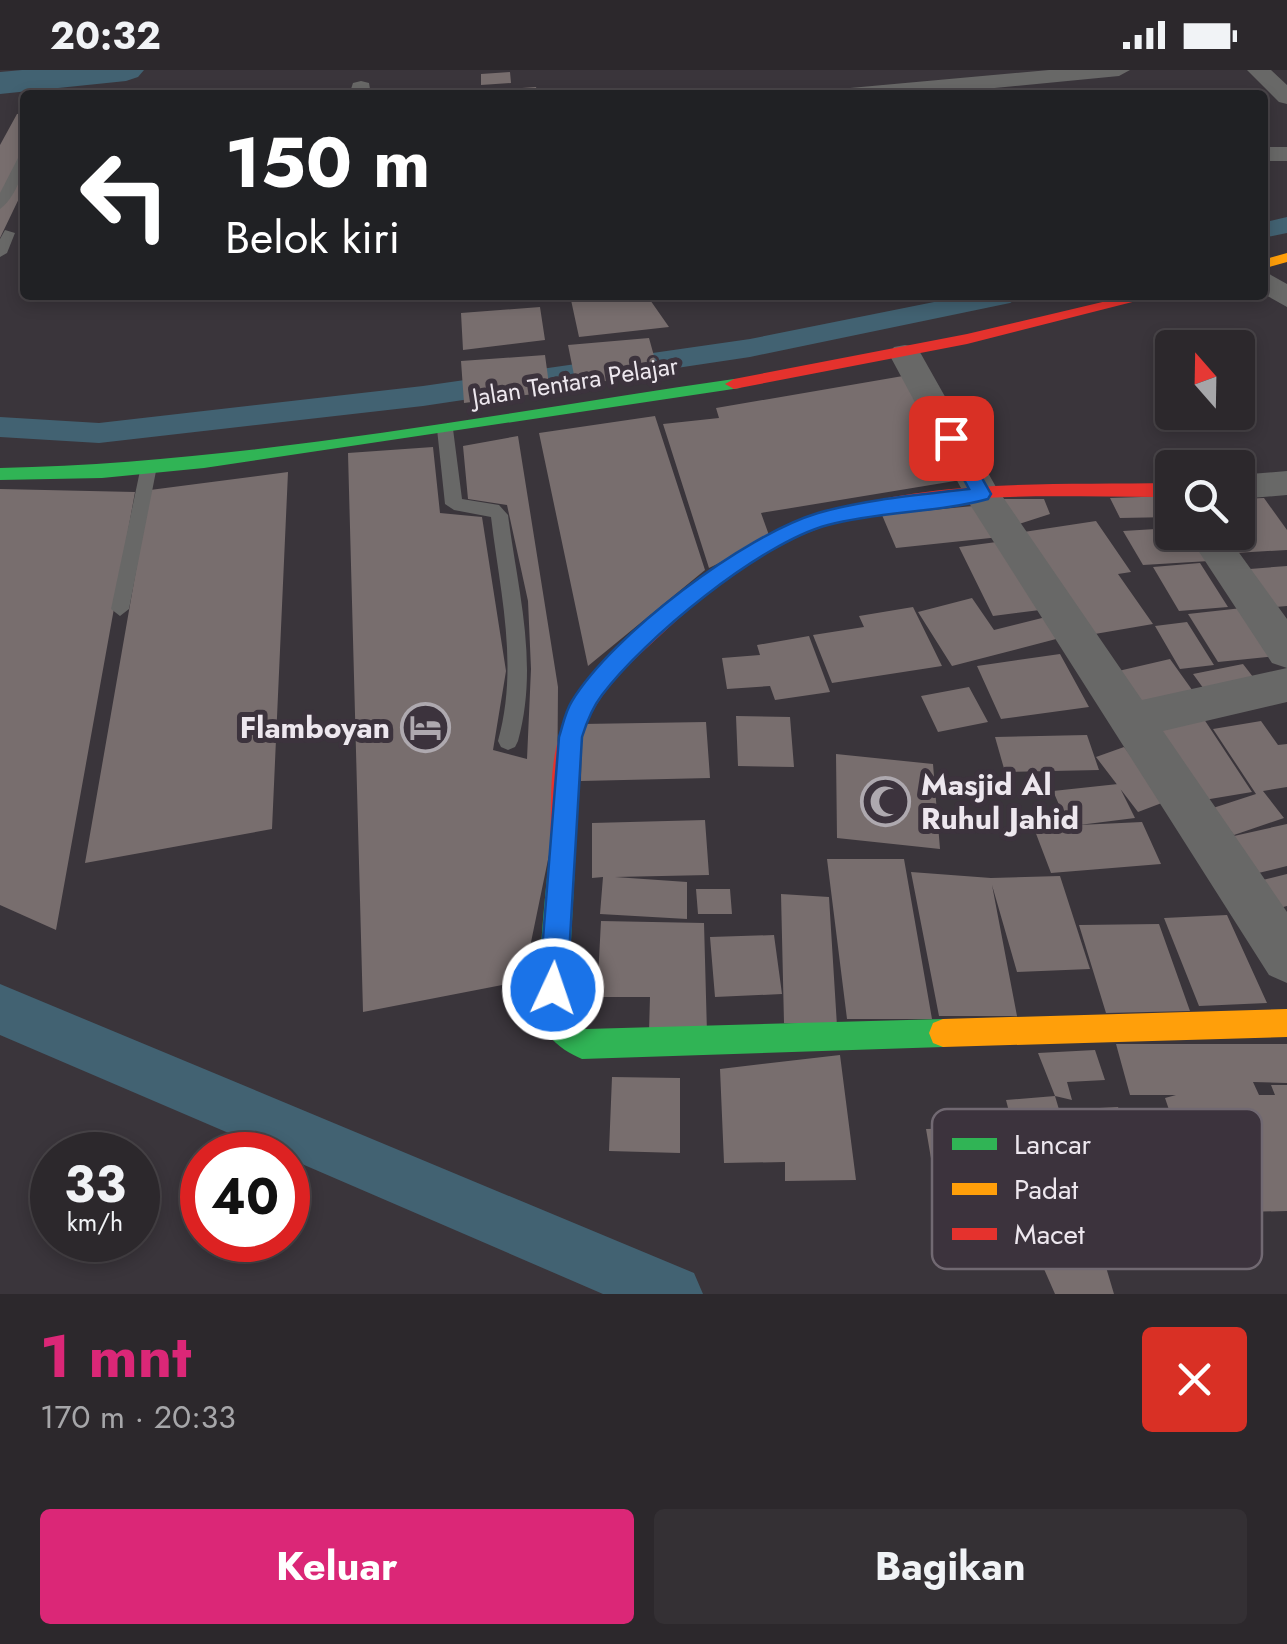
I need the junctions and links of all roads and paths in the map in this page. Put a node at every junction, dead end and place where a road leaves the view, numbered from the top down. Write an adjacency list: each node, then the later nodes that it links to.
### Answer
1 (1119, 70): 3 (street)
2 (1258, 70): 5 (street)
3 (1048, 87): 4 (street)
4 (974, 90)
5 (1287, 97)
6 (20, 166): 7 (lane)
7 (0, 205)
8 (10, 234): 9 (lane)
9 (0, 253)
10 (1131, 300): 11 (street, Jalan Tentara Pelajar)
11 (905, 354): 12 (street, Jalan Tentara Pelajar); 18 (street)
12 (444, 429): 13 (street, Jalan Tentara Pelajar); 23 (lane)
13 (149, 466): 14 (street, Jalan Tentara Pelajar); 20 (lane)
14 (0, 474)
15 (1287, 483): 16 (street)
16 (1255, 485)
17 (1155, 490): 18 (street)
18 (982, 494): 22 (street); 25 (street)
19 (1214, 550): 21 (street)
20 (120, 609)
21 (1286, 679): 22 (street)
22 (1133, 720): 24 (street)
23 (508, 741)
24 (1287, 957)
25 (1287, 1023)

